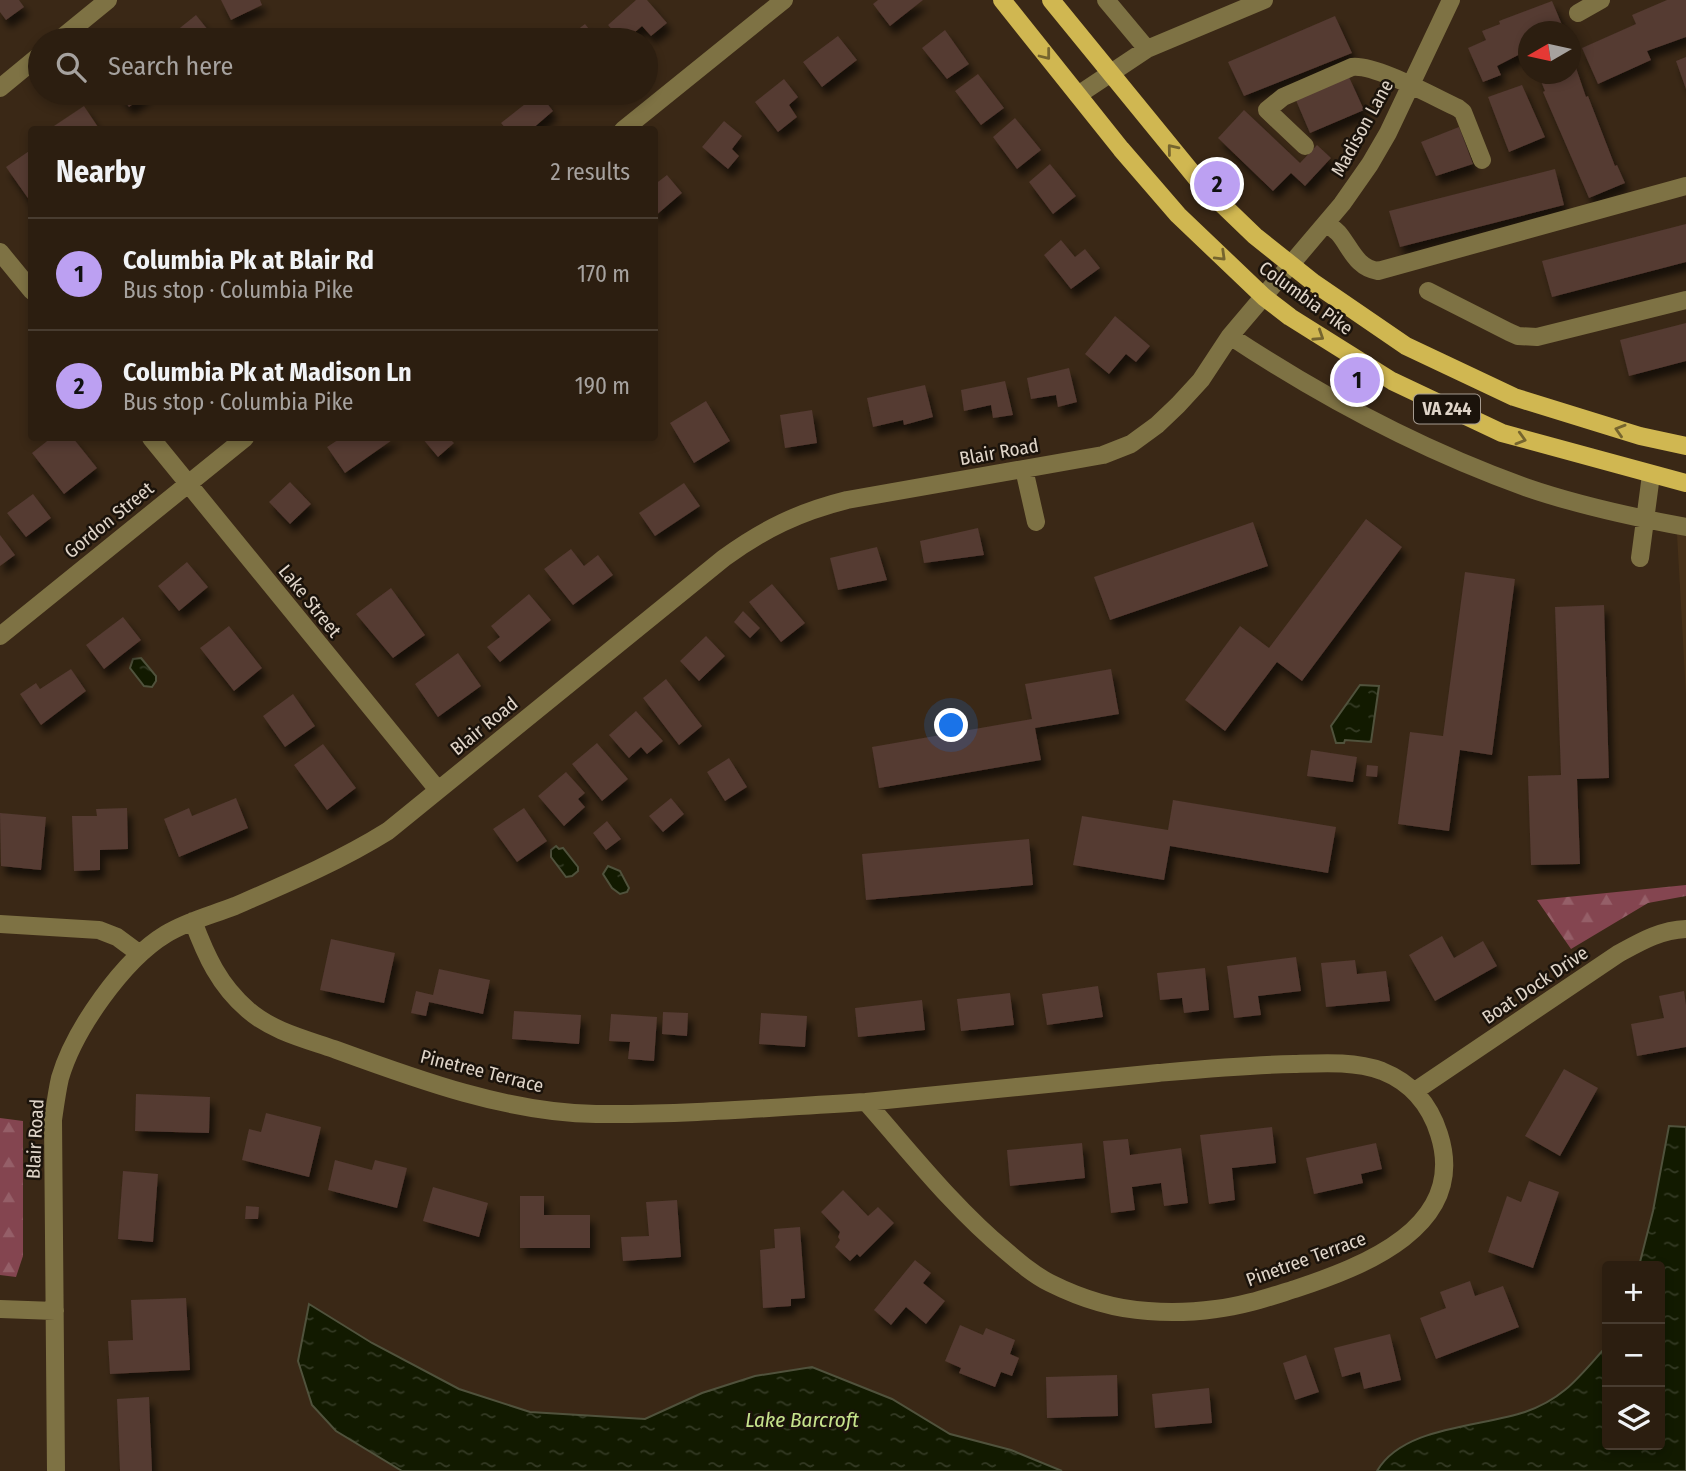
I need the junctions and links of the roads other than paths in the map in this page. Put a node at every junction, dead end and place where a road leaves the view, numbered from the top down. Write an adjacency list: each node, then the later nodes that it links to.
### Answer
1 (108, 0): 10 (street)
2 (784, 0): 17 (street)
3 (1002, 0): 16 (main road, Columbia Pike / VA 244, one-way to 16)
4 (1051, 0): 13 (main road, Columbia Pike / VA 244)
5 (1106, 0): 11 (street)
6 (1264, 0): 11 (street)
7 (1451, 0): 14 (street, Madison Lane)
8 (1601, 0): 9 (street)
9 (1578, 13)
10 (74, 28)
11 (1147, 49): 13 (street)
12 (28, 65): 15 (street)
13 (1111, 74): 16 (street); 25 (main road, Columbia Pike / VA 244, one-way to 13)
14 (1410, 86): 20 (street); 21 (street); 23 (street, Madison Lane)
15 (0, 88)
16 (1078, 95): 28 (main road, Columbia Pike / VA 244, one-way to 28)
17 (658, 102)
18 (654, 105): 19 (street)
19 (628, 126)
20 (1305, 146)
21 (1482, 160)
22 (1686, 186): 23 (street)
23 (1326, 223): 25 (street, Madison Lane)
24 (0, 252): 26 (street)
25 (1290, 264): 28 (street, Blair Road); 33 (main road, Columbia Pike / VA 244, one-way to 25)
26 (28, 286)
27 (1428, 291): 29 (street)
28 (1264, 297): 30 (street, Blair Road); 35 (main road, Columbia Pike / VA 244, one-way to 35)
29 (1686, 300)
30 (1230, 337): 34 (street, Blair Road); 38 (street)
31 (153, 441): 37 (street, Lake Street)
32 (241, 441): 37 (street, Gordon Street)
33 (1686, 446)
34 (1024, 469): 39 (street); 43 (street, Blair Road)
35 (1651, 475): 36 (main road, Columbia Pike / VA 244); 38 (street)
36 (1686, 483)
37 (188, 484): 42 (street, Gordon Street); 43 (street, Lake Street)
38 (1645, 519): 40 (street); 41 (street)
39 (1036, 522)
40 (1686, 527)
41 (1640, 558)
42 (0, 636)
43 (438, 790): 44 (street, Blair Road)
44 (193, 921): 47 (street, Blair Road); 49 (street, Pinetree Terrace)
45 (0, 924): 47 (street)
46 (1686, 929): 48 (street, Boat Dock Drive)
47 (140, 954): 51 (street, Blair Road)
48 (1415, 1091): 49 (street, Pinetree Terrace); 49 (street, Pinetree Terrace)
49 (866, 1102)
50 (0, 1309): 51 (street)
51 (55, 1311): 52 (street, Blair Road)
52 (56, 1471)

